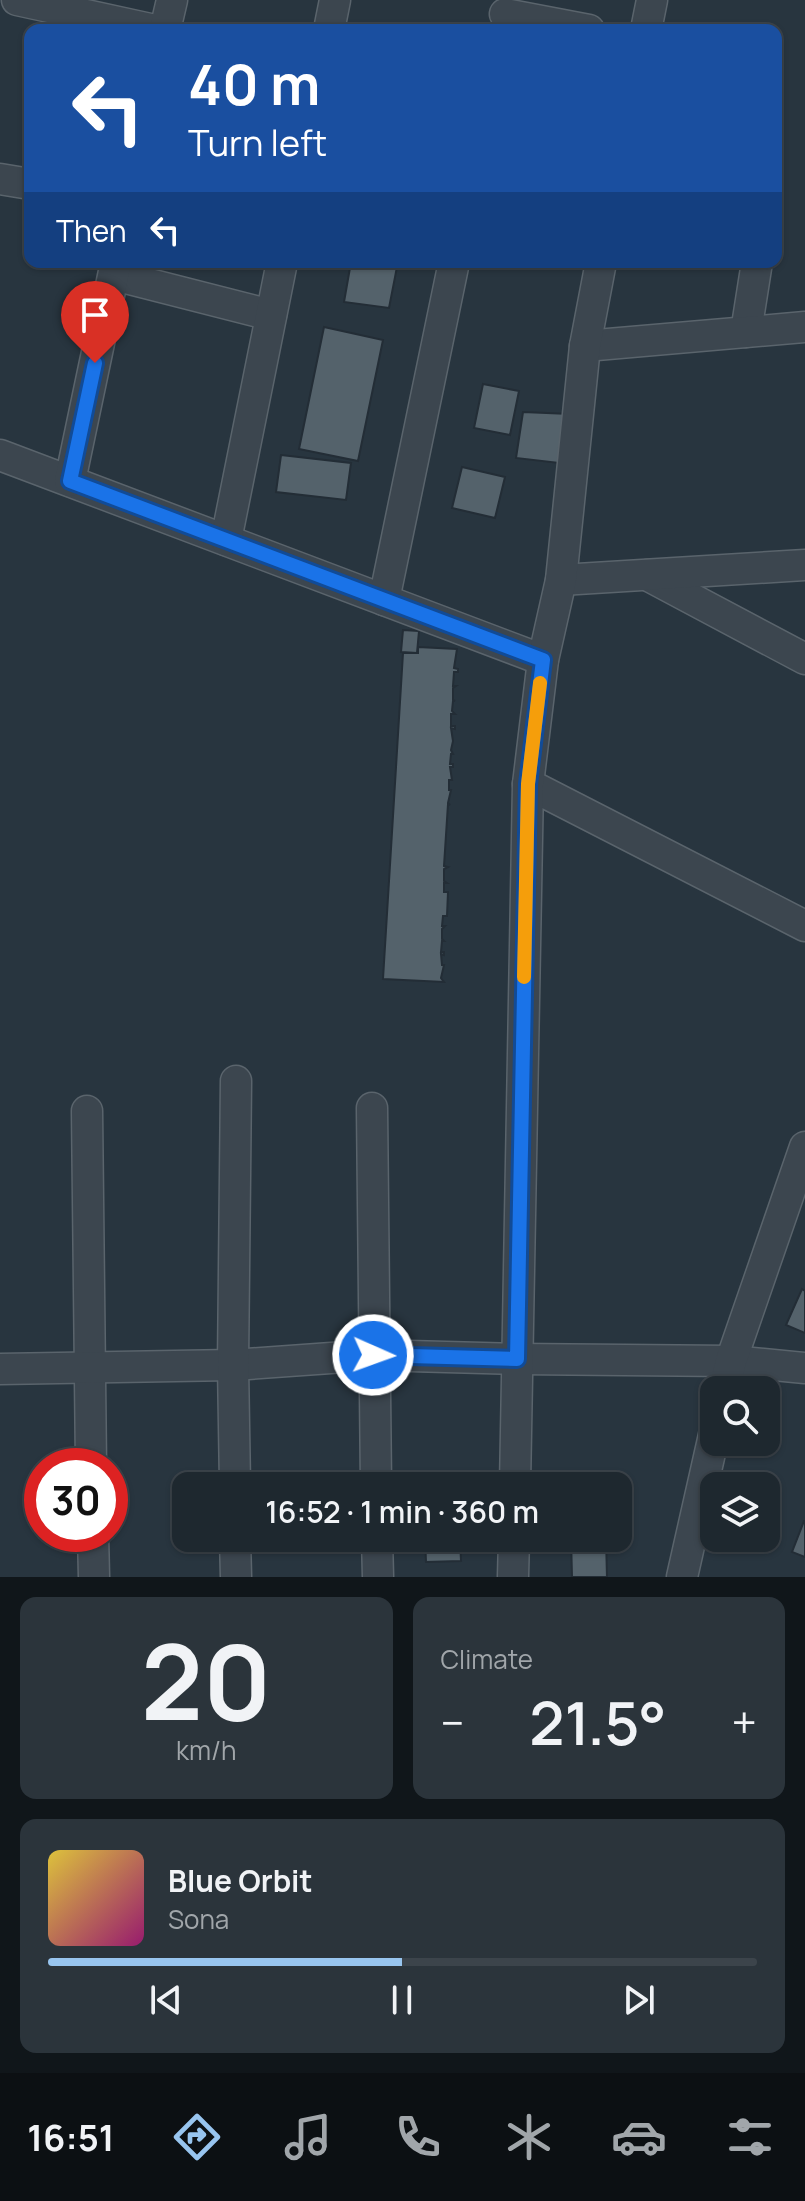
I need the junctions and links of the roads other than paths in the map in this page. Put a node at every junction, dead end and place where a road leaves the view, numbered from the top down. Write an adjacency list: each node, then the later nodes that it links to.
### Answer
1 (17, 0): 6 (street)
2 (172, 0): 7 (street)
3 (335, 0): 8 (street)
4 (652, 0): 10 (street)
5 (505, 15): 9 (street)
6 (127, 24)
7 (166, 24)
8 (330, 24)
9 (555, 24)
10 (647, 24)
11 (0, 179): 12 (street)
12 (24, 183)
13 (115, 268): 18 (street); 23 (street)
14 (281, 268): 18 (street)
15 (453, 268): 28 (street)
16 (600, 268): 21 (street)
17 (756, 268): 20 (street)
18 (271, 315): 24 (street)
19 (805, 327): 20 (street)
20 (746, 332): 21 (street)
21 (585, 346): 27 (street)
22 (0, 455): 23 (street)
23 (70, 481): 24 (street)
24 (226, 540): 28 (street)
25 (805, 565): 26 (street)
26 (645, 575): 27 (street); 29 (street)
27 (561, 580): 30 (street)
28 (384, 600): 30 (street)
29 (805, 659)
30 (543, 660): 31 (street)
31 (528, 784): 32 (street); 38 (street)
32 (805, 926)
33 (236, 1081): 39 (street)
34 (372, 1108): 37 (street)
35 (87, 1111): 42 (street)
36 (805, 1147): 43 (street)
37 (373, 1355): 38 (street); 39 (street); 47 (street)
38 (517, 1359): 43 (street); 48 (street)
39 (233, 1365): 42 (street); 46 (street)
40 (805, 1368): 43 (street)
41 (0, 1369): 42 (street)
42 (88, 1369): 44 (street)
43 (727, 1376)
44 (90, 1448)
45 (709, 1456): 57 (street)
46 (235, 1472)
47 (376, 1472)
48 (515, 1472)
49 (93, 1552): 53 (street)
50 (235, 1552): 54 (street)
51 (377, 1552): 55 (street)
52 (514, 1552): 56 (street)
53 (94, 1577)
54 (236, 1577)
55 (378, 1577)
56 (513, 1577)
57 (682, 1577)

